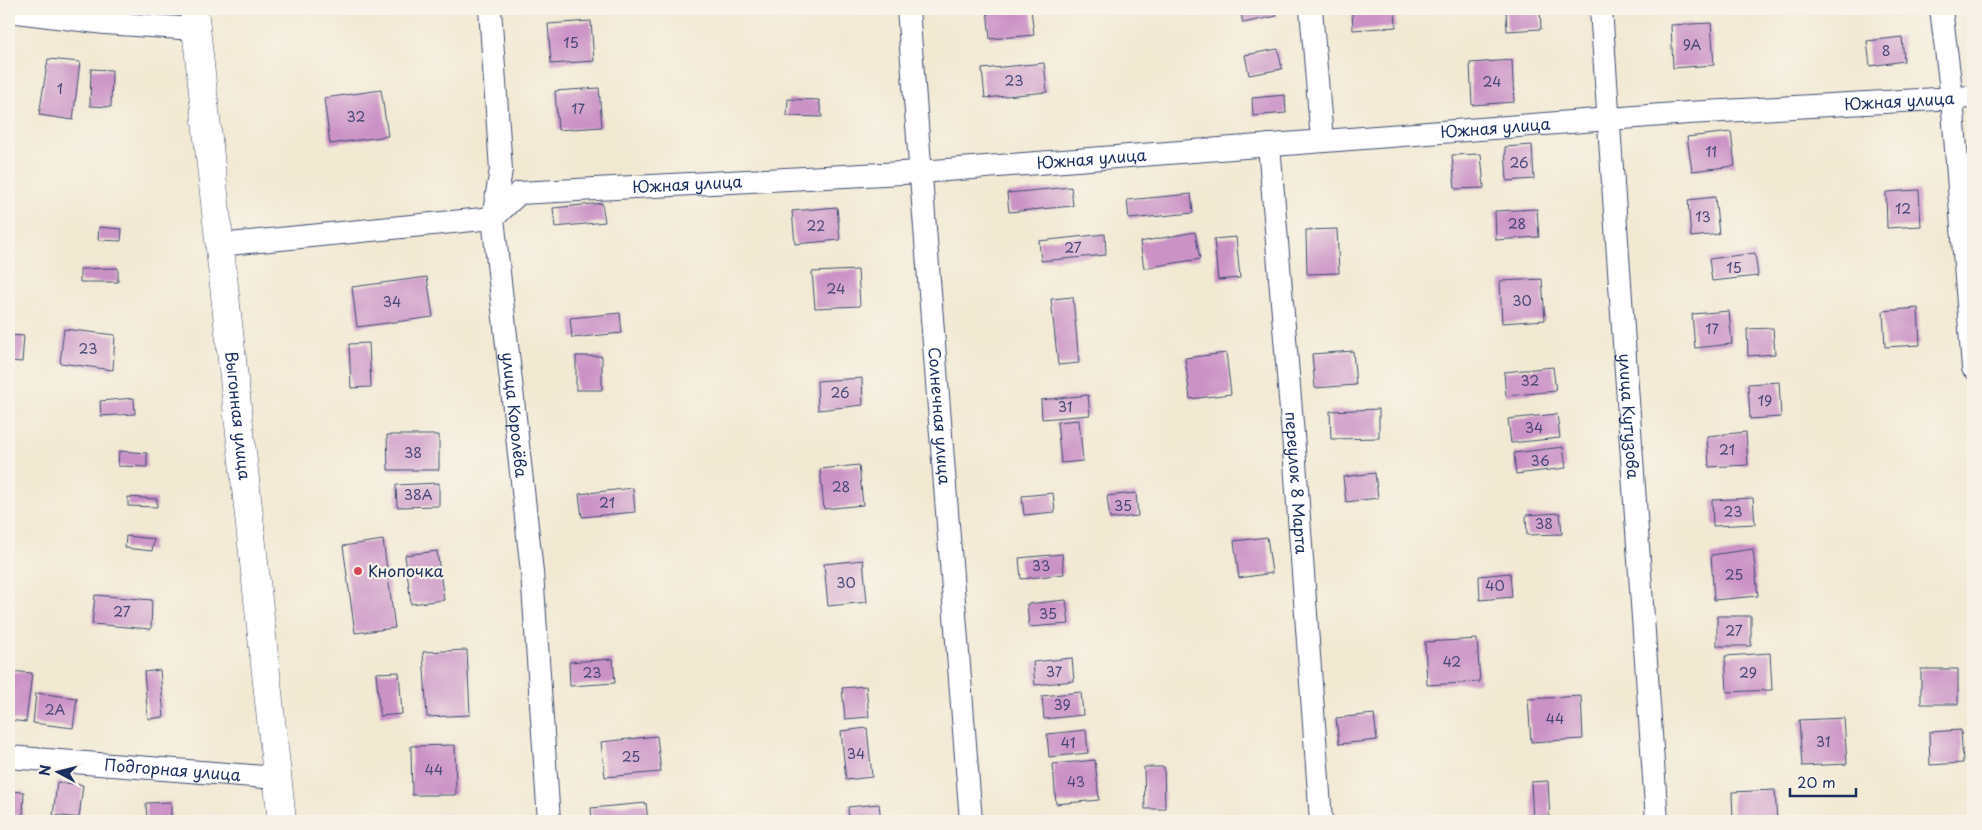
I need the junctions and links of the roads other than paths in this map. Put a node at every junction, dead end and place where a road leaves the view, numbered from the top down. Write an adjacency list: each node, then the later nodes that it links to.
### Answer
1 (490, 9): 13 (street, улица Королёва)
2 (908, 9): 12 (street, Солнечная улица)
3 (1311, 9): 10 (street)
4 (1600, 9): 9 (street, улица Кутузова)
5 (1941, 9): 8 (street)
6 (9, 11): 7 (street)
7 (195, 19): 14 (street, Выгонная улица)
8 (1962, 98): 9 (street, Южная улица); 15 (street)
9 (1608, 120): 10 (street, Южная улица); 22 (street, улица Кутузова)
10 (1322, 140): 11 (street, Южная улица)
11 (1268, 145): 12 (street, Южная улица); 21 (street, переулок 8 Марта)
12 (921, 172): 13 (street, Южная улица); 20 (street, Солнечная улица)
13 (493, 218): 14 (street); 19 (street, улица Королёва)
14 (219, 245): 17 (street, Выгонная улица)
15 (1973, 368)
16 (9, 757): 17 (street, Подгорная улица)
17 (277, 778): 18 (street, Выгонная улица)
18 (282, 821)
19 (549, 821)
20 (971, 821)
21 (1321, 821)
22 (1657, 821)

